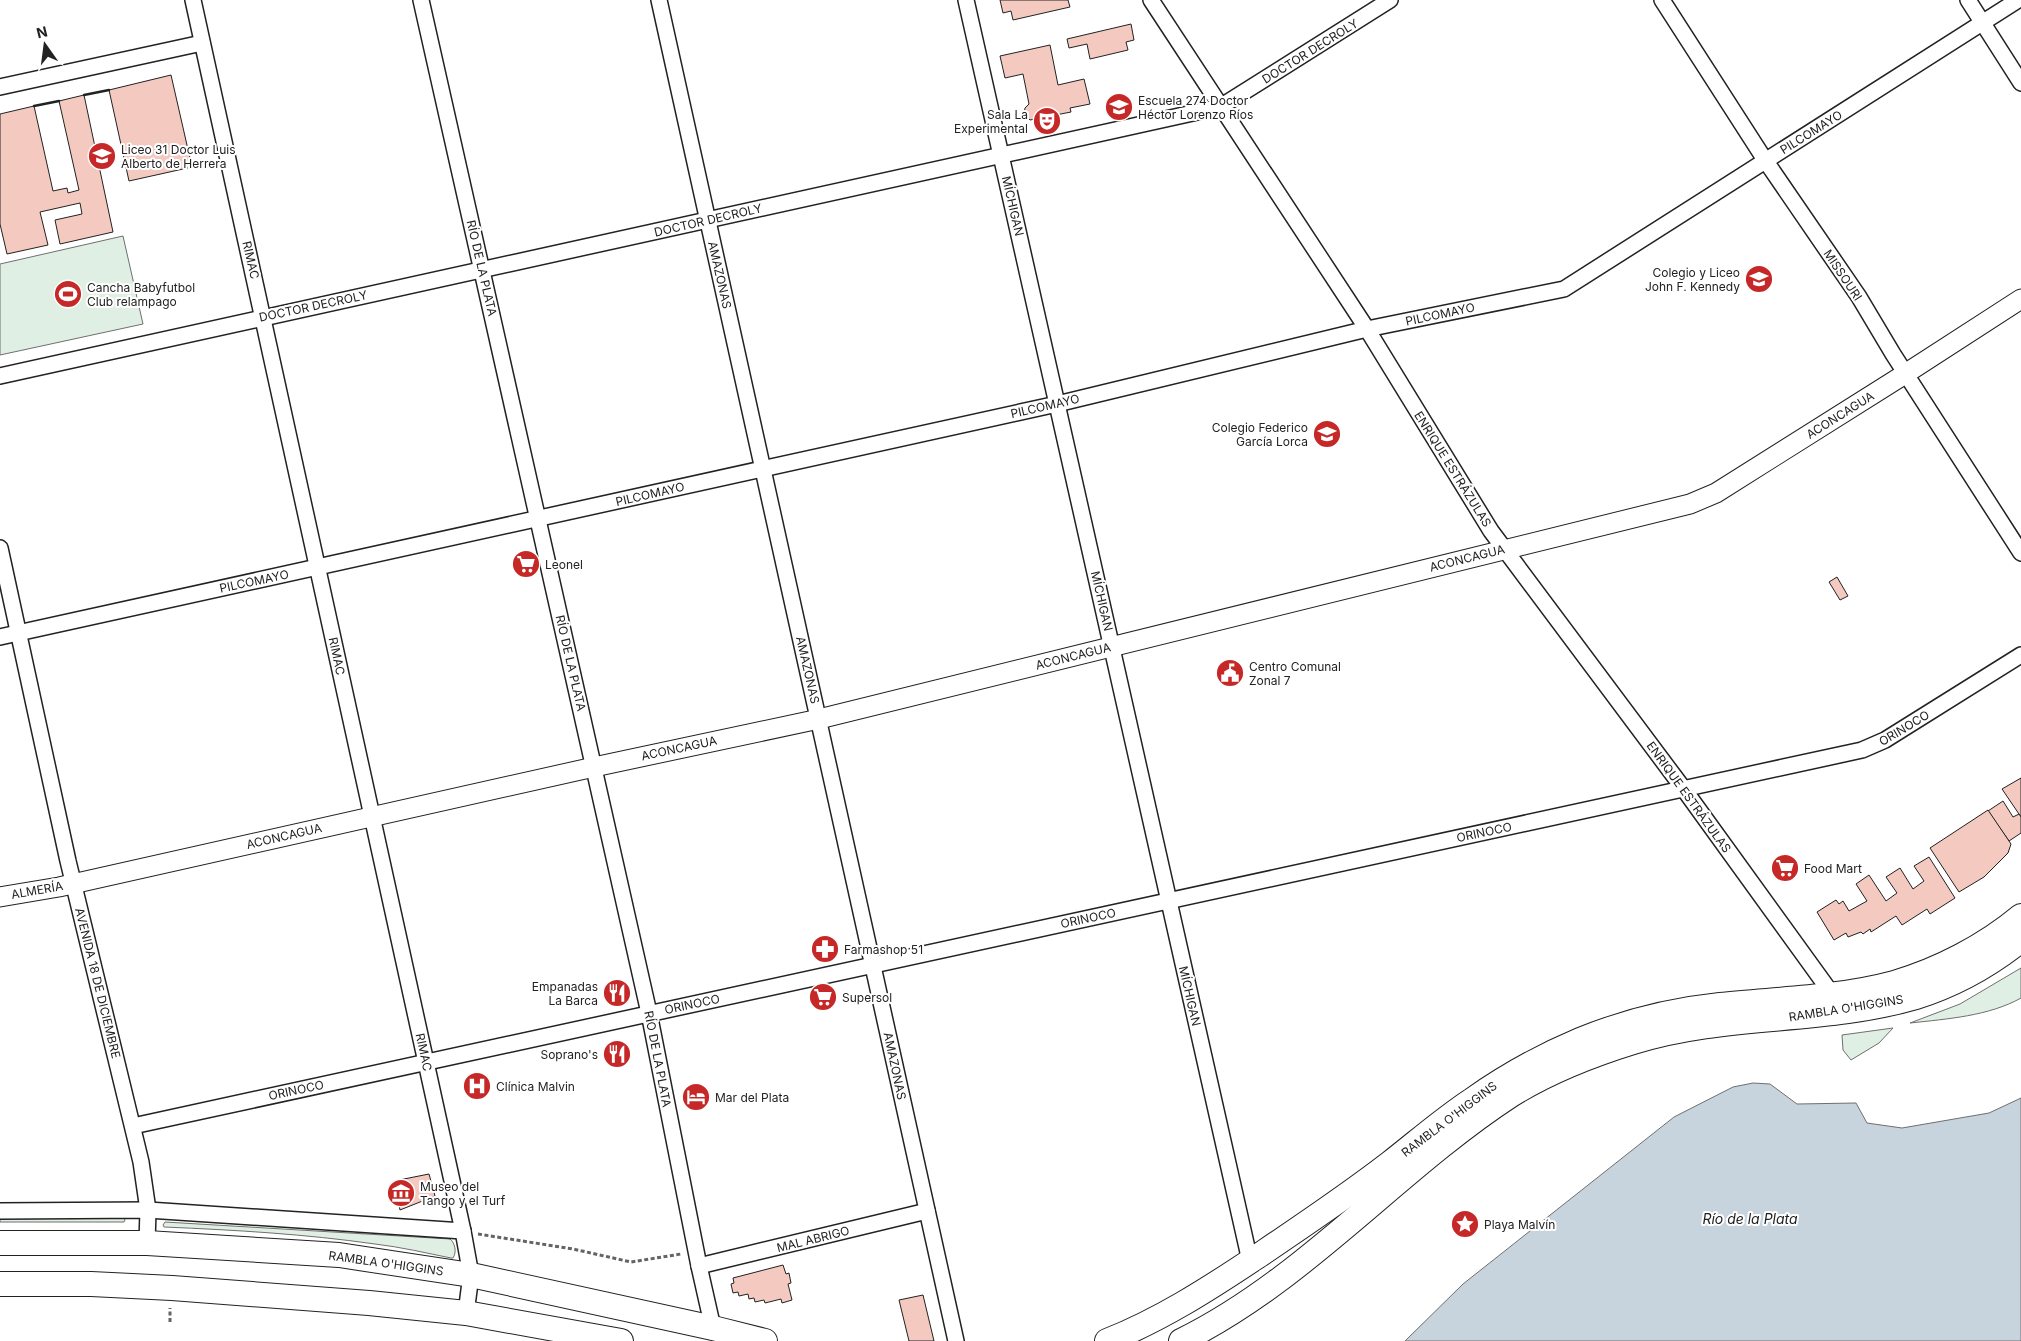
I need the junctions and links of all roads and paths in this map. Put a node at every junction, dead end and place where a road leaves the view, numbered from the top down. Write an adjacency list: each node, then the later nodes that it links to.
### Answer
1 (193, 0): 11 (street, RIMAC)
2 (421, 0): 18 (street, RÍO DE LA PLATA)
3 (659, 0): 17 (street, AMAZONAS)
4 (966, 0): 15 (street, MÍCHIGAN)
5 (1151, 0): 14 (street, ENRIQUE ESTRÁZULAS)
6 (1390, 0): 14 (street, DOCTOR DECROLY)
7 (1662, 0): 16 (street, MISSOURI)
8 (1968, 0): 10 (street)
9 (2018, 0): 10 (street, PILCOMAYO)
10 (1983, 23): 12 (street); 16 (street, PILCOMAYO)
11 (202, 43): 13 (street); 20 (street, RIMAC)
12 (2021, 83)
13 (0, 87)
14 (1220, 107): 15 (street, DOCTOR DECROLY); 21 (street, ENRIQUE ESTRÁZULAS)
15 (1001, 155): 17 (street, DOCTOR DECROLY); 24 (street, MÍCHIGAN)
16 (1766, 160): 21 (street, PILCOMAYO); 22 (street, MISSOURI)
17 (708, 220): 18 (street, DOCTOR DECROLY); 25 (street, AMAZONAS)
18 (482, 270): 20 (street, DOCTOR DECROLY); 26 (street, RÍO DE LA PLATA)
19 (2021, 299): 22 (street, ACONCAGUA)
20 (263, 316): 23 (street, DOCTOR DECROLY); 30 (street, RIMAC)
21 (1367, 329): 24 (street, PILCOMAYO); 28 (street, ENRIQUE ESTRÁZULAS)
22 (1905, 374): 28 (street, ACONCAGUA); 29 (street, MISSOURI)
23 (0, 376)
24 (1057, 404): 25 (street, PILCOMAYO); 33 (street, MÍCHIGAN)
25 (763, 468): 26 (street, PILCOMAYO); 35 (street, AMAZONAS)
26 (538, 518): 30 (street, PILCOMAYO); 36 (street, RÍO DE LA PLATA)
27 (0, 548): 31 (street, AVENIDA 18 DE DICIEMBRE)
28 (1505, 549): 33 (street, ACONCAGUA); 37 (street, ENRIQUE ESTRÁZULAS)
29 (2021, 553)
30 (318, 567): 31 (street, PILCOMAYO); 38 (street, RIMAC)
31 (18, 633): 32 (street, PILCOMAYO); 39 (street, AVENIDA 18 DE DICIEMBRE)
32 (0, 637)
33 (1113, 646): 35 (street, ACONCAGUA); 41 (street, MÍCHIGAN)
34 (2021, 655): 37 (street, ORINOCO)
35 (819, 719): 36 (street, ACONCAGUA); 44 (street, AMAZONAS)
36 (594, 767): 38 (street, ACONCAGUA); 46 (street, RÍO DE LA PLATA)
37 (1683, 788): 41 (street, ORINOCO); 45 (street, ENRIQUE ESTRÁZULAS)
38 (372, 816): 39 (street, ACONCAGUA); 47 (street, RIMAC)
39 (74, 883): 40 (street, ALMERÍA); 48 (street, AVENIDA 18 DE DICIEMBRE)
40 (0, 897)
41 (1169, 900): 44 (street, ORINOCO); 55 (street, MÍCHIGAN)
42 (2021, 916): 45 (main road, RAMBLA O'HIGGINS)
43 (2021, 940): 65 (main road, RAMBLA O'HIGGINS)
44 (873, 964): 46 (street, ORINOCO); 51 (street, AMAZONAS)
45 (1832, 994): 55 (main road, RAMBLA O'HIGGINS)
46 (649, 1013): 47 (street, ORINOCO); 56 (street, RÍO DE LA PLATA)
47 (426, 1062): 48 (street, ORINOCO); 52 (street, RIMAC)
48 (133, 1126): 49 (street, AVENIDA 18 DE DICIEMBRE)
49 (148, 1210): 50 (street); 52 (street); 53 (street, AVENIDA 18 DE DICIEMBRE)
50 (0, 1211)
51 (927, 1211): 56 (street, MAL ABRIGO); 63 (street, AMAZONAS)
52 (463, 1231): 56 (path); 57 (street, RIMAC)
53 (147, 1242): 54 (main road, RAMBLA O'HIGGINS); 57 (main road, RAMBLA O'HIGGINS)
54 (0, 1243)
55 (1250, 1261): 64 (main road, RAMBLA O'HIGGINS)
56 (699, 1266): 60 (street, RÍO DE LA PLATA)
57 (471, 1275): 59 (street, RIMAC); 60 (main road, RAMBLA O'HIGGINS)
58 (0, 1284): 59 (main road)
59 (466, 1313): 61 (main road)
60 (713, 1328): 62 (main road, RAMBLA O'HIGGINS)
61 (621, 1341)
62 (765, 1341)
63 (956, 1341)
64 (1106, 1341)
65 (1181, 1341)

